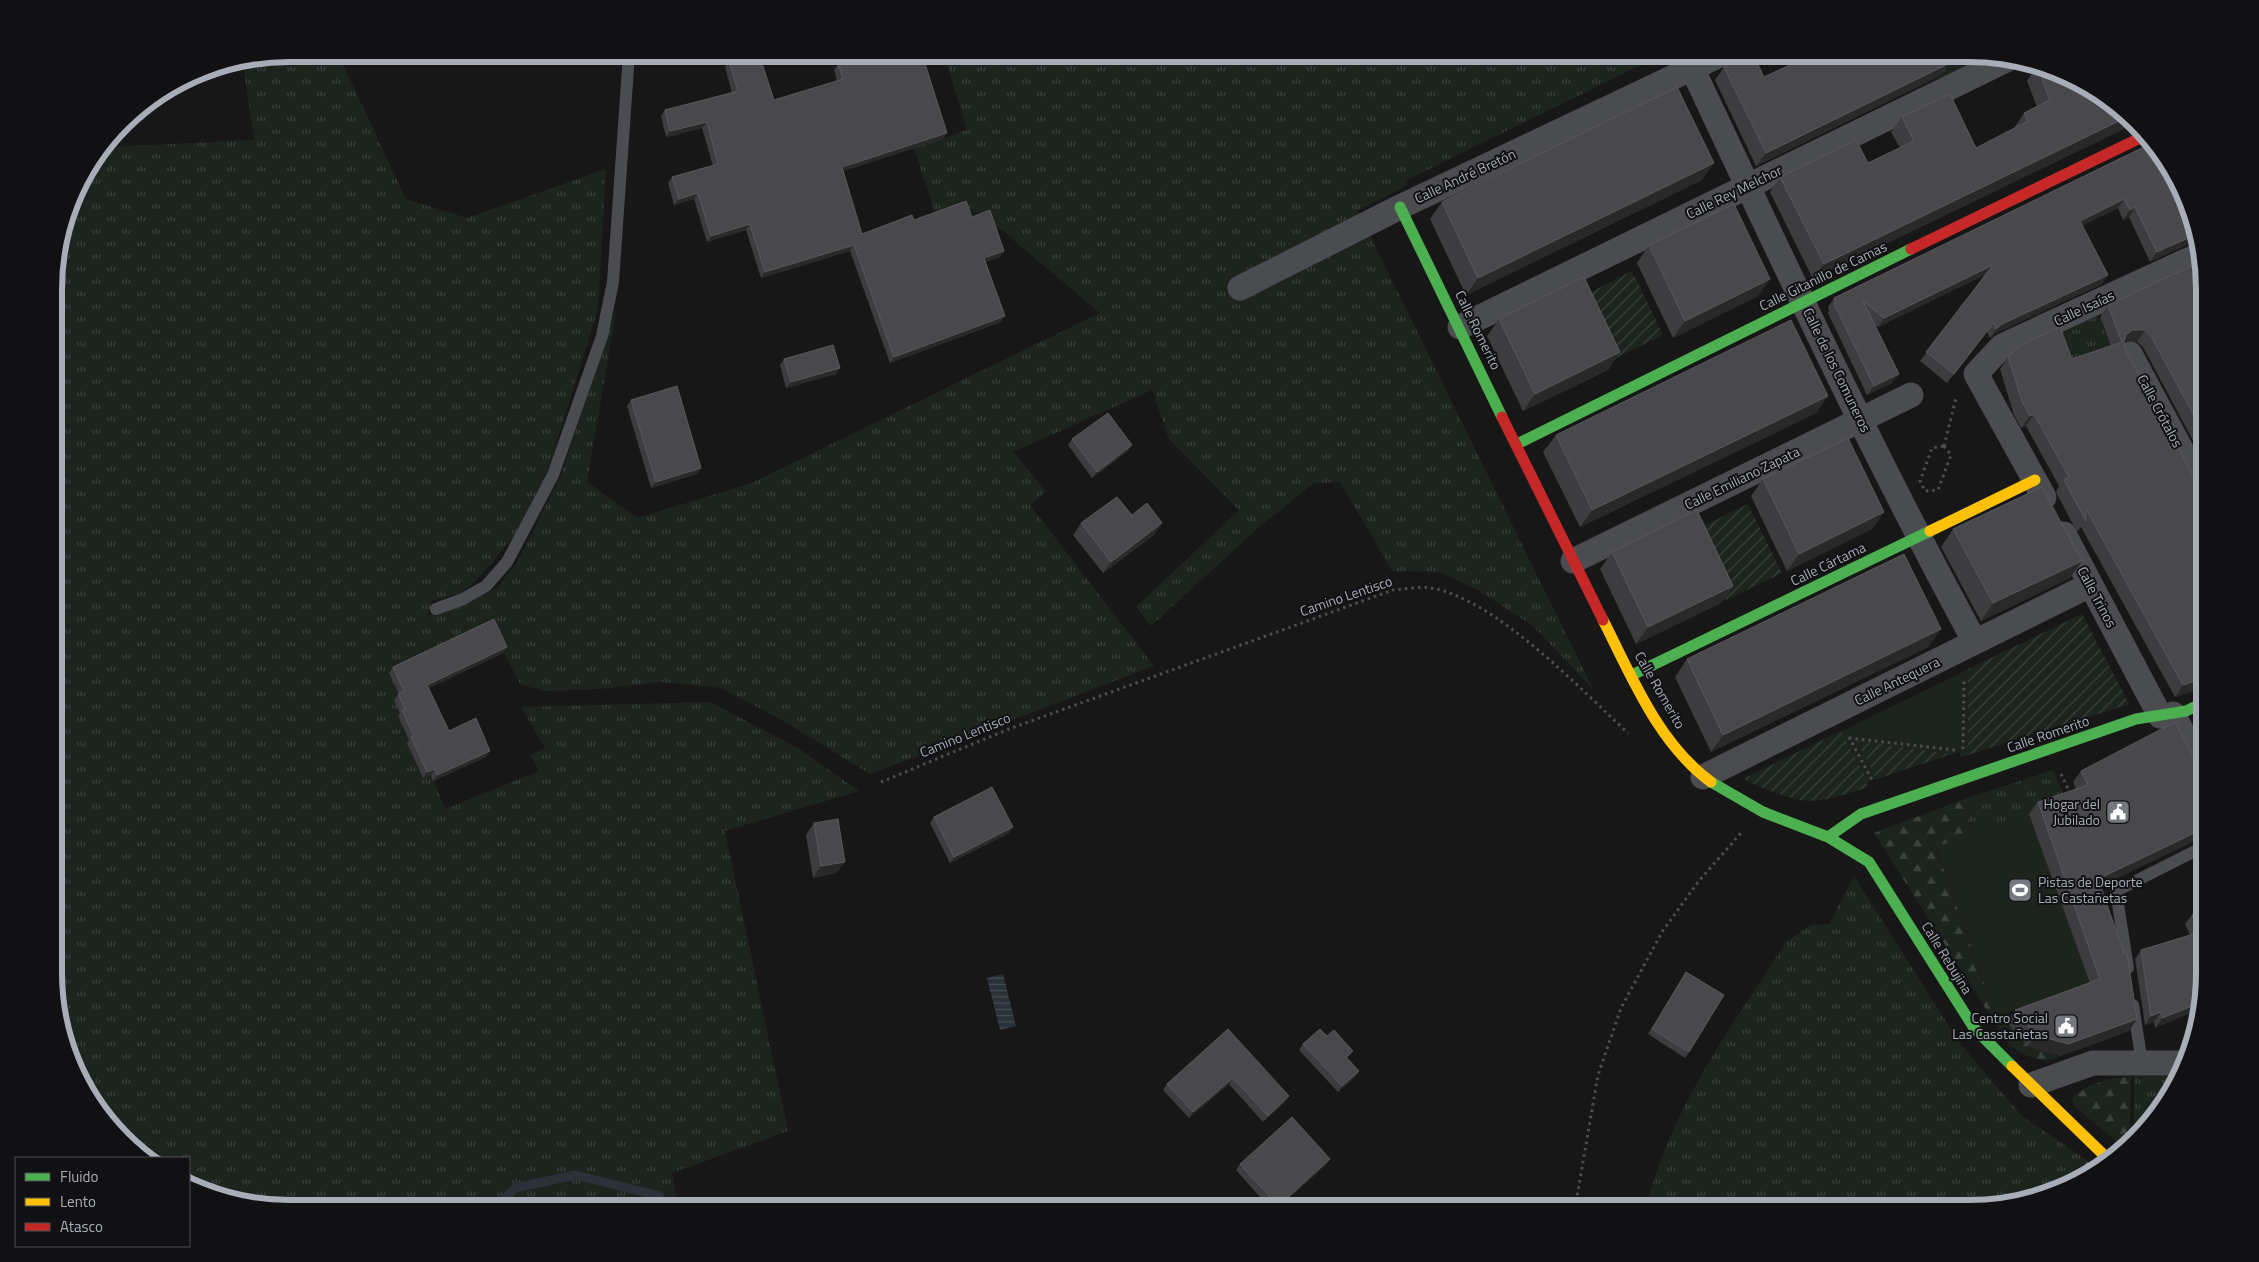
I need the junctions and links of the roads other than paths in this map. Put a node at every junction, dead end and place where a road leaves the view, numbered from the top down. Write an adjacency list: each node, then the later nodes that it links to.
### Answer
1 (628, 62): 22 (lane)
2 (1698, 62): 7 (street, Calle André Bretón)
3 (1700, 62): 6 (street, Calle de los Comuneros)
4 (1998, 64): 6 (street, Calle Rey Melchor)
5 (2139, 139): 10 (street, Calle Gitanillo de Camas)
6 (1747, 185): 10 (street, Calle de los Comuneros); 11 (street, Calle Rey Melchor)
7 (1400, 207): 9 (street, Calle André Bretón); 11 (street, Calle Romerito)
8 (2194, 257): 13 (street, Calle Isaías)
9 (1240, 288)
10 (1804, 301): 15 (street, Calle de los Comuneros); 16 (street, Calle Gitanillo de Camas)
11 (1460, 326): 16 (street, Calle Romerito)
12 (2130, 354): 17 (street, Calle Crótalos)
13 (1976, 374): 18 (street, Calle Trinos)
14 (1911, 395): 15 (street, Calle Emiliano Zapata)
15 (1860, 420): 19 (street, Calle de los Comuneros); 20 (street, Calle Emiliano Zapata)
16 (1518, 444): 20 (street, Calle Romerito)
17 (2196, 477)
18 (2035, 480): 19 (street, Calle Cártama); 21 (street, Calle Trinos)
19 (1918, 538): 23 (street, Calle de los Comuneros); 24 (street, Calle Cártama)
20 (1572, 561): 24 (street, Calle Romerito)
21 (2090, 585): 23 (street, Calle Antequera); 26 (street, Calle Trinos)
22 (436, 609)
23 (1975, 642): 28 (street, Calle Antequera)
24 (1632, 675): 28 (street, Calle Romerito)
25 (2196, 706): 26 (street, Calle Romerito)
26 (2166, 715): 27 (street, Calle Trinos); 29 (street, Calle Romerito)
27 (2196, 762)
28 (1703, 777): 29 (street, Calle Romerito)
29 (1828, 837): 35 (street, Calle Rebujina)
30 (2196, 851): 31 (lane)
31 (2129, 977)
32 (2132, 996): 33 (lane)
33 (2142, 1062): 34 (street); 35 (street)
34 (2178, 1062)
35 (2031, 1085): 36 (street, Calle Rebujina)
36 (2104, 1155)

